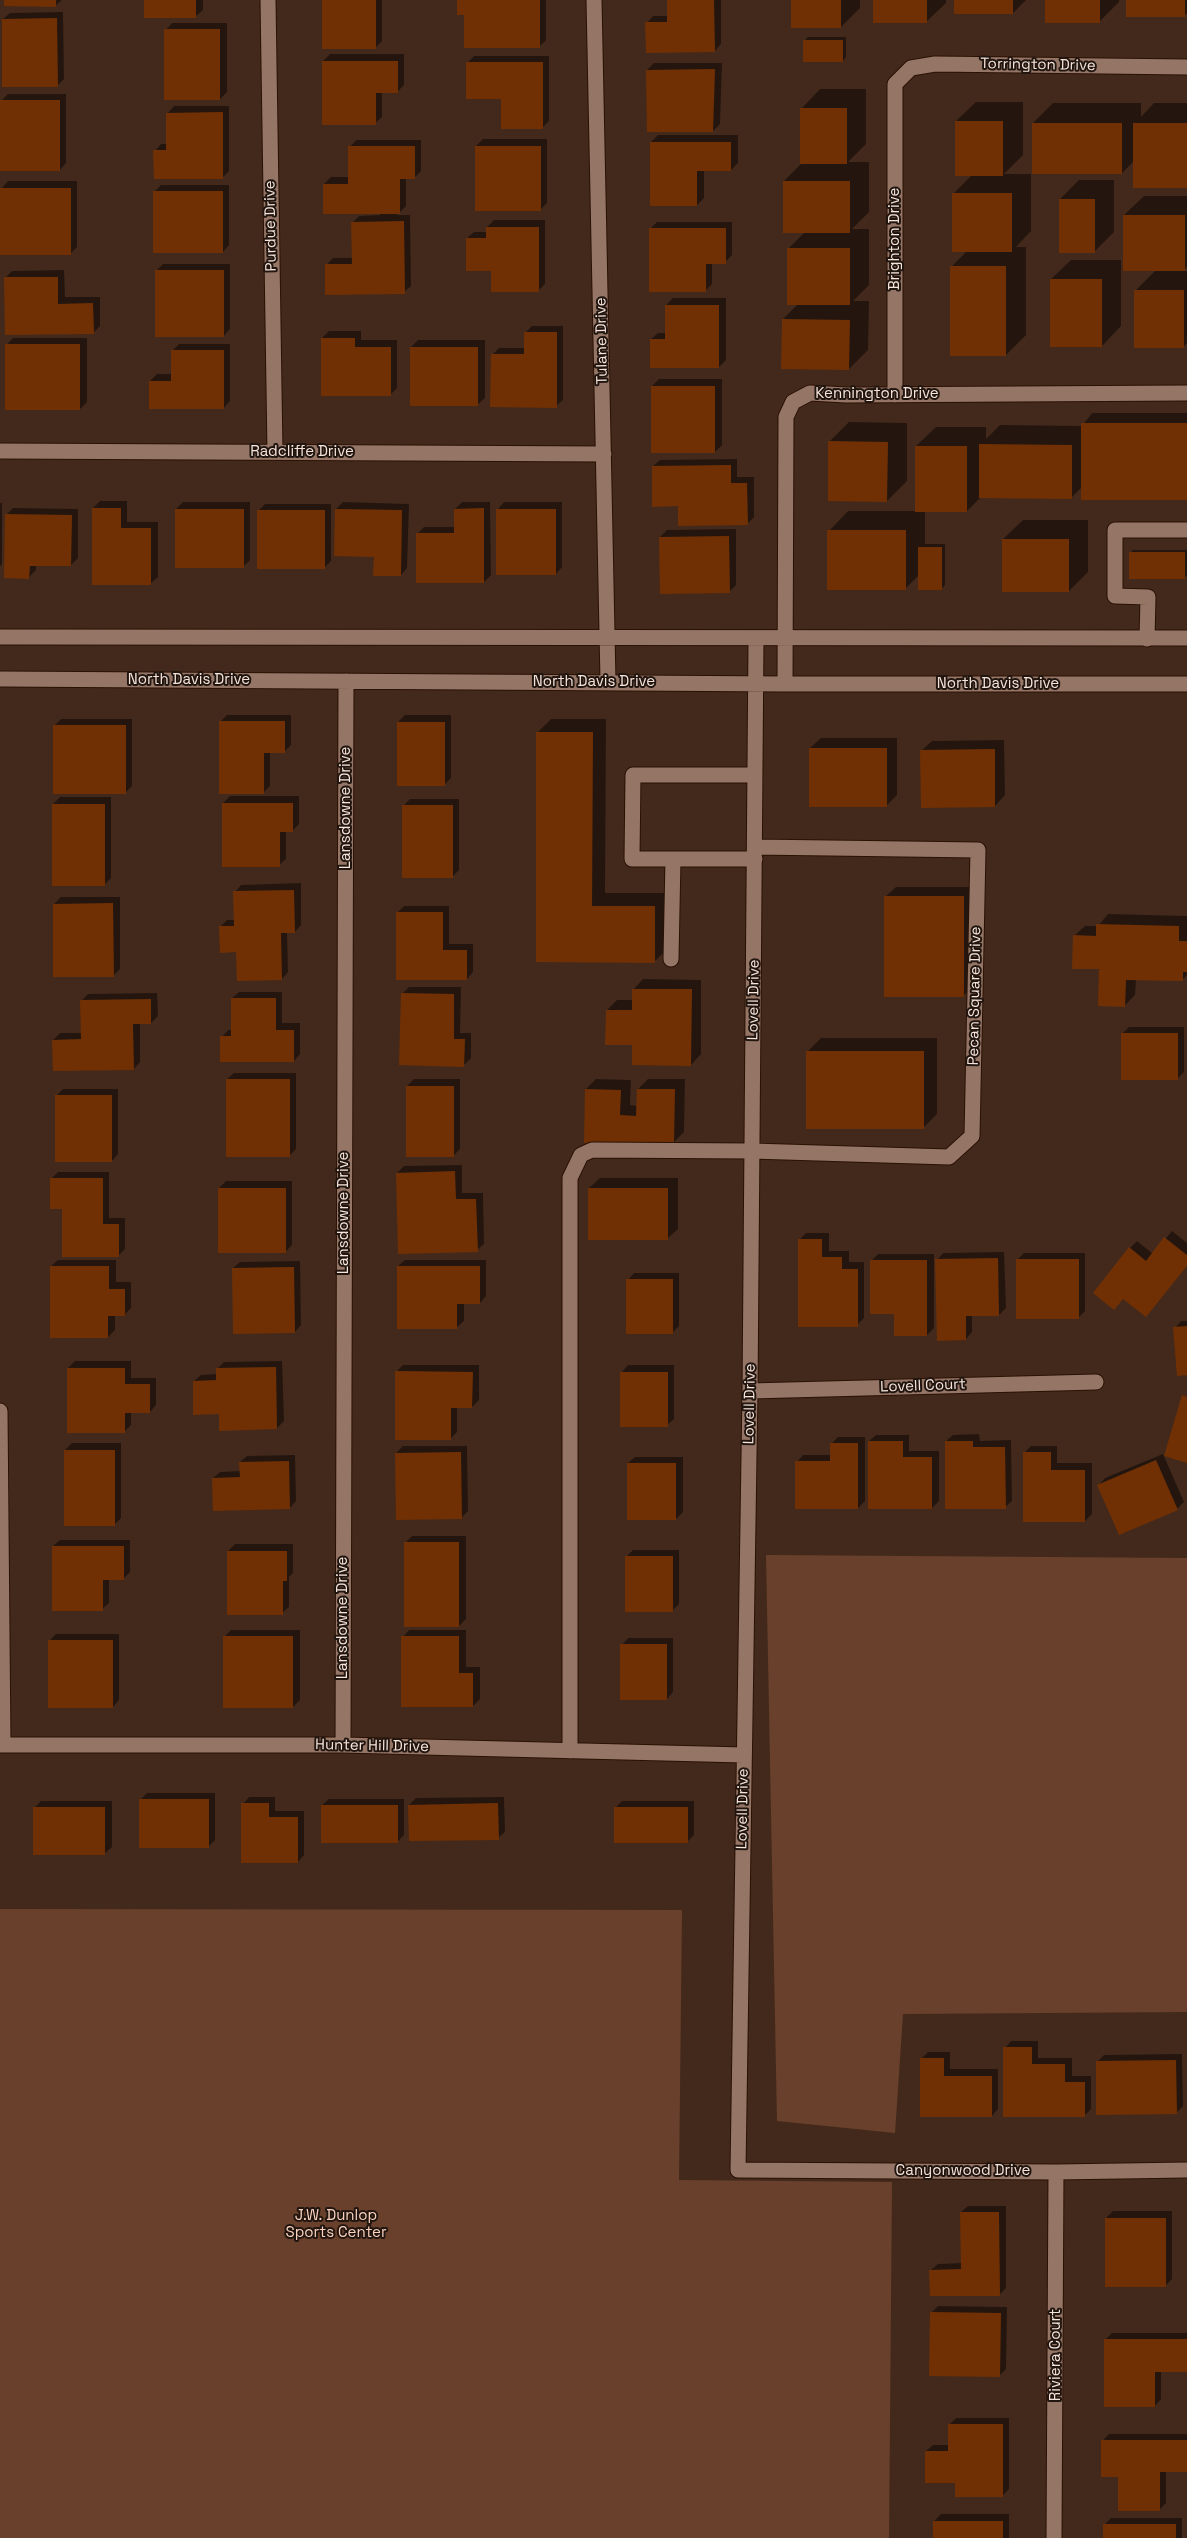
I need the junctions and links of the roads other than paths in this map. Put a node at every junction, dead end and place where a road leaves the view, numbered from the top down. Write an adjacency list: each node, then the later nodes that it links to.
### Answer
1 (268, 0): 8 (street, Purdue Drive)
2 (594, 0): 9 (street, Tulane Drive)
3 (1187, 66): 4 (street, Torrington Drive)
4 (895, 84): 6 (street, Brighton Drive)
5 (1187, 393): 6 (street, Kennington Drive)
6 (895, 395): 16 (street, Kennington Drive)
7 (0, 451): 8 (street, Radcliffe Drive)
8 (275, 452): 9 (street, Radcliffe Drive)
9 (604, 454): 14 (street, Tulane Drive)
10 (1187, 530): 12 (street)
11 (0, 637): 14 (street)
12 (1147, 638): 13 (street); 16 (street)
13 (1187, 638)
14 (607, 639): 15 (street); 19 (street, Tulane Drive)
15 (756, 639): 16 (street); 20 (street, Lovell Drive)
16 (785, 639): 21 (street, Kennington Drive)
17 (0, 679): 18 (street, North Davis Drive)
18 (346, 681): 19 (street, North Davis Drive); 32 (street, Lansdowne Drive)
19 (608, 681): 20 (street, North Davis Drive)
20 (755, 684): 21 (street, North Davis Drive); 23 (street, Lovell Drive)
21 (785, 684): 22 (street, North Davis Drive)
22 (1187, 684)
23 (755, 775): 24 (street, Lovell Drive); 25 (street)
24 (755, 853): 25 (street); 27 (street, Lovell Drive); 27 (street, Pecan Square Drive)
25 (673, 859): 26 (street)
26 (671, 959)
27 (752, 1151): 29 (street, Lovell Drive); 33 (street)
28 (1096, 1382): 29 (street, Lovell Court)
29 (750, 1391): 34 (street, Lovell Drive)
30 (0, 1411): 31 (street)
31 (1, 1744): 32 (street, Hunter Hill Drive)
32 (343, 1745): 33 (street, Hunter Hill Drive)
33 (570, 1751): 34 (street, Hunter Hill Drive)
34 (744, 1755): 35 (street, Lovell Drive)
35 (738, 2170): 37 (street, Canyonwood Drive)
36 (1187, 2170): 37 (street, Canyonwood Drive)
37 (1056, 2172): 38 (street, Riviera Court)
38 (1054, 2538)

